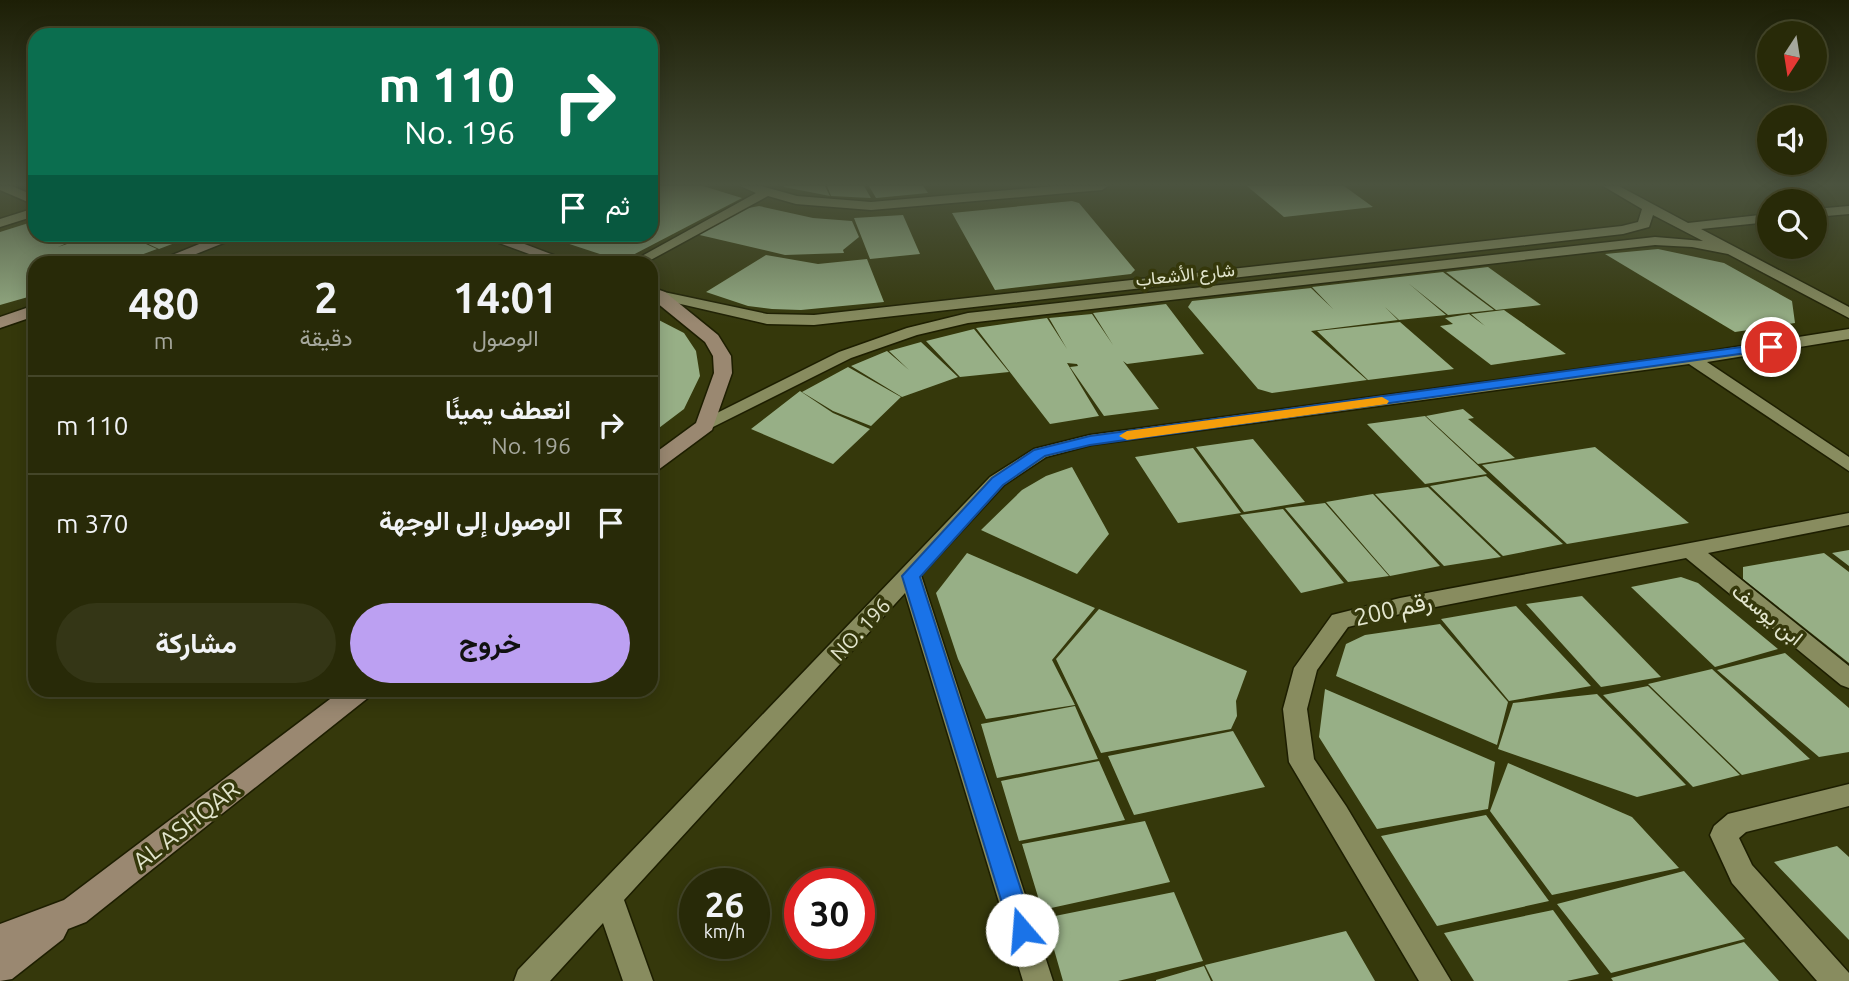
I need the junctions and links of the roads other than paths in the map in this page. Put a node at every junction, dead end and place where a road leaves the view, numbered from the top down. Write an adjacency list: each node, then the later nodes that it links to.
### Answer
1 (693, 232): 9 (street)
2 (1607, 232): 10 (street, شارع الأشعاب)
3 (1694, 232): 6 (street)
4 (219, 242): 7 (street)
5 (505, 242): 8 (street)
6 (1732, 251): 13 (street); 17 (street, شارع الأشعاب)
7 (180, 256)
8 (546, 256)
9 (649, 256)
10 (658, 294)
11 (658, 295): 17 (street)
12 (28, 312): 14 (street)
13 (1849, 313)
14 (1, 322)
15 (1849, 334): 16 (street, NO. 196)
16 (1692, 359): 19 (street); 22 (street, NO. 196)
17 (705, 426): 18 (street)
18 (658, 461)
19 (1849, 465)
20 (1849, 519): 21 (street, رقم 200)
21 (1688, 548): 23 (street, ابن يوسف); 33 (street, رقم 200)
22 (911, 576): 26 (street, NO. 196); 32 (street)
23 (1849, 679)
24 (351, 697): 27 (street, AL ASHQAR)
25 (1849, 795): 34 (street)
26 (608, 895): 30 (street, NO. 196); 31 (street)
27 (75, 911): 28 (street, AL ASHQAR); 29 (street)
28 (0, 940)
29 (0, 967)
30 (529, 981)
31 (638, 981)
32 (1038, 981)
33 (1436, 981)
34 (1837, 981)

